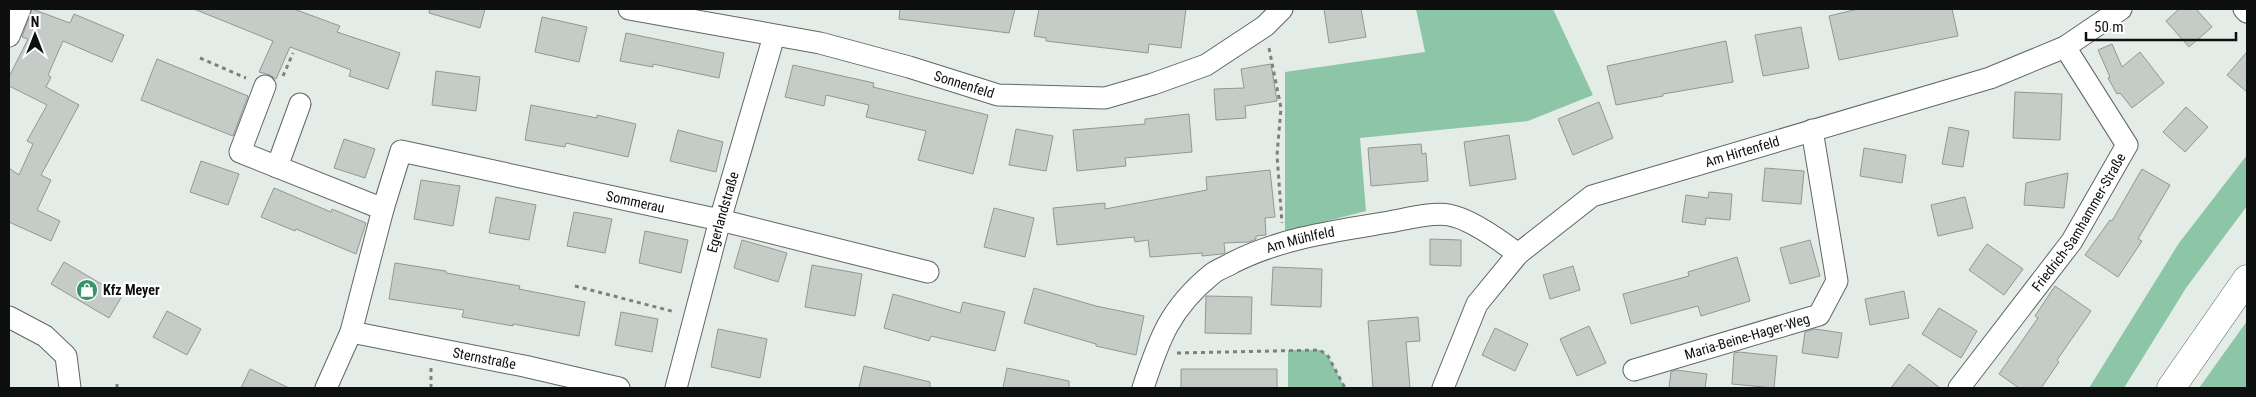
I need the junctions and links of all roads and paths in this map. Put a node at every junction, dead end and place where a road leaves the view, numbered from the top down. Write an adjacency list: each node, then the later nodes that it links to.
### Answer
1 (20, 9): 8 (street)
2 (629, 9): 9 (street, Sonnenfeld)
3 (1282, 9): 7 (street, Sonnenfeld)
4 (2121, 9): 10 (street, Am Hirtenfeld)
5 (2244, 9): 6 (street)
6 (2247, 12)
7 (1265, 26): 9 (street, Sonnenfeld); 19 (path)
8 (9, 36)
9 (774, 36): 18 (street, Egerlandstraße)
10 (2065, 47): 15 (street, Am Hirtenfeld); 36 (street, Friedrich-Samhammer-Straße)
11 (293, 53): 13 (path)
12 (200, 58): 13 (path)
13 (273, 85): 16 (street)
14 (300, 104): 16 (street)
15 (1812, 130): 20 (street, Am Hirtenfeld); 28 (street, Maria-Beine-Hager-Weg)
16 (277, 167): 17 (street)
17 (383, 209): 18 (street, Sommerau); 26 (street, Sommerau)
18 (720, 220): 21 (street, Sommerau); 25 (street, Egerlandstraße)
19 (1283, 244): 20 (street, Am Mühlfeld); 27 (street, Am Mühlfeld)
20 (1518, 254): 35 (street, Am Hirtenfeld)
21 (928, 272)
22 (2247, 280): 37 (street)
23 (575, 286): 25 (path)
24 (9, 317): 29 (street)
25 (695, 318): 32 (street, Egerlandstraße)
26 (350, 332): 30 (street, Sommerau); 31 (street, Sternstraße)
27 (1154, 354): 33 (street, Am Mühlfeld); 34 (path)
28 (1634, 370)
29 (70, 388)
30 (326, 388)
31 (618, 388)
32 (676, 388)
33 (1143, 388)
34 (1345, 388)
35 (1443, 388)
36 (1959, 388)
37 (2170, 388)

